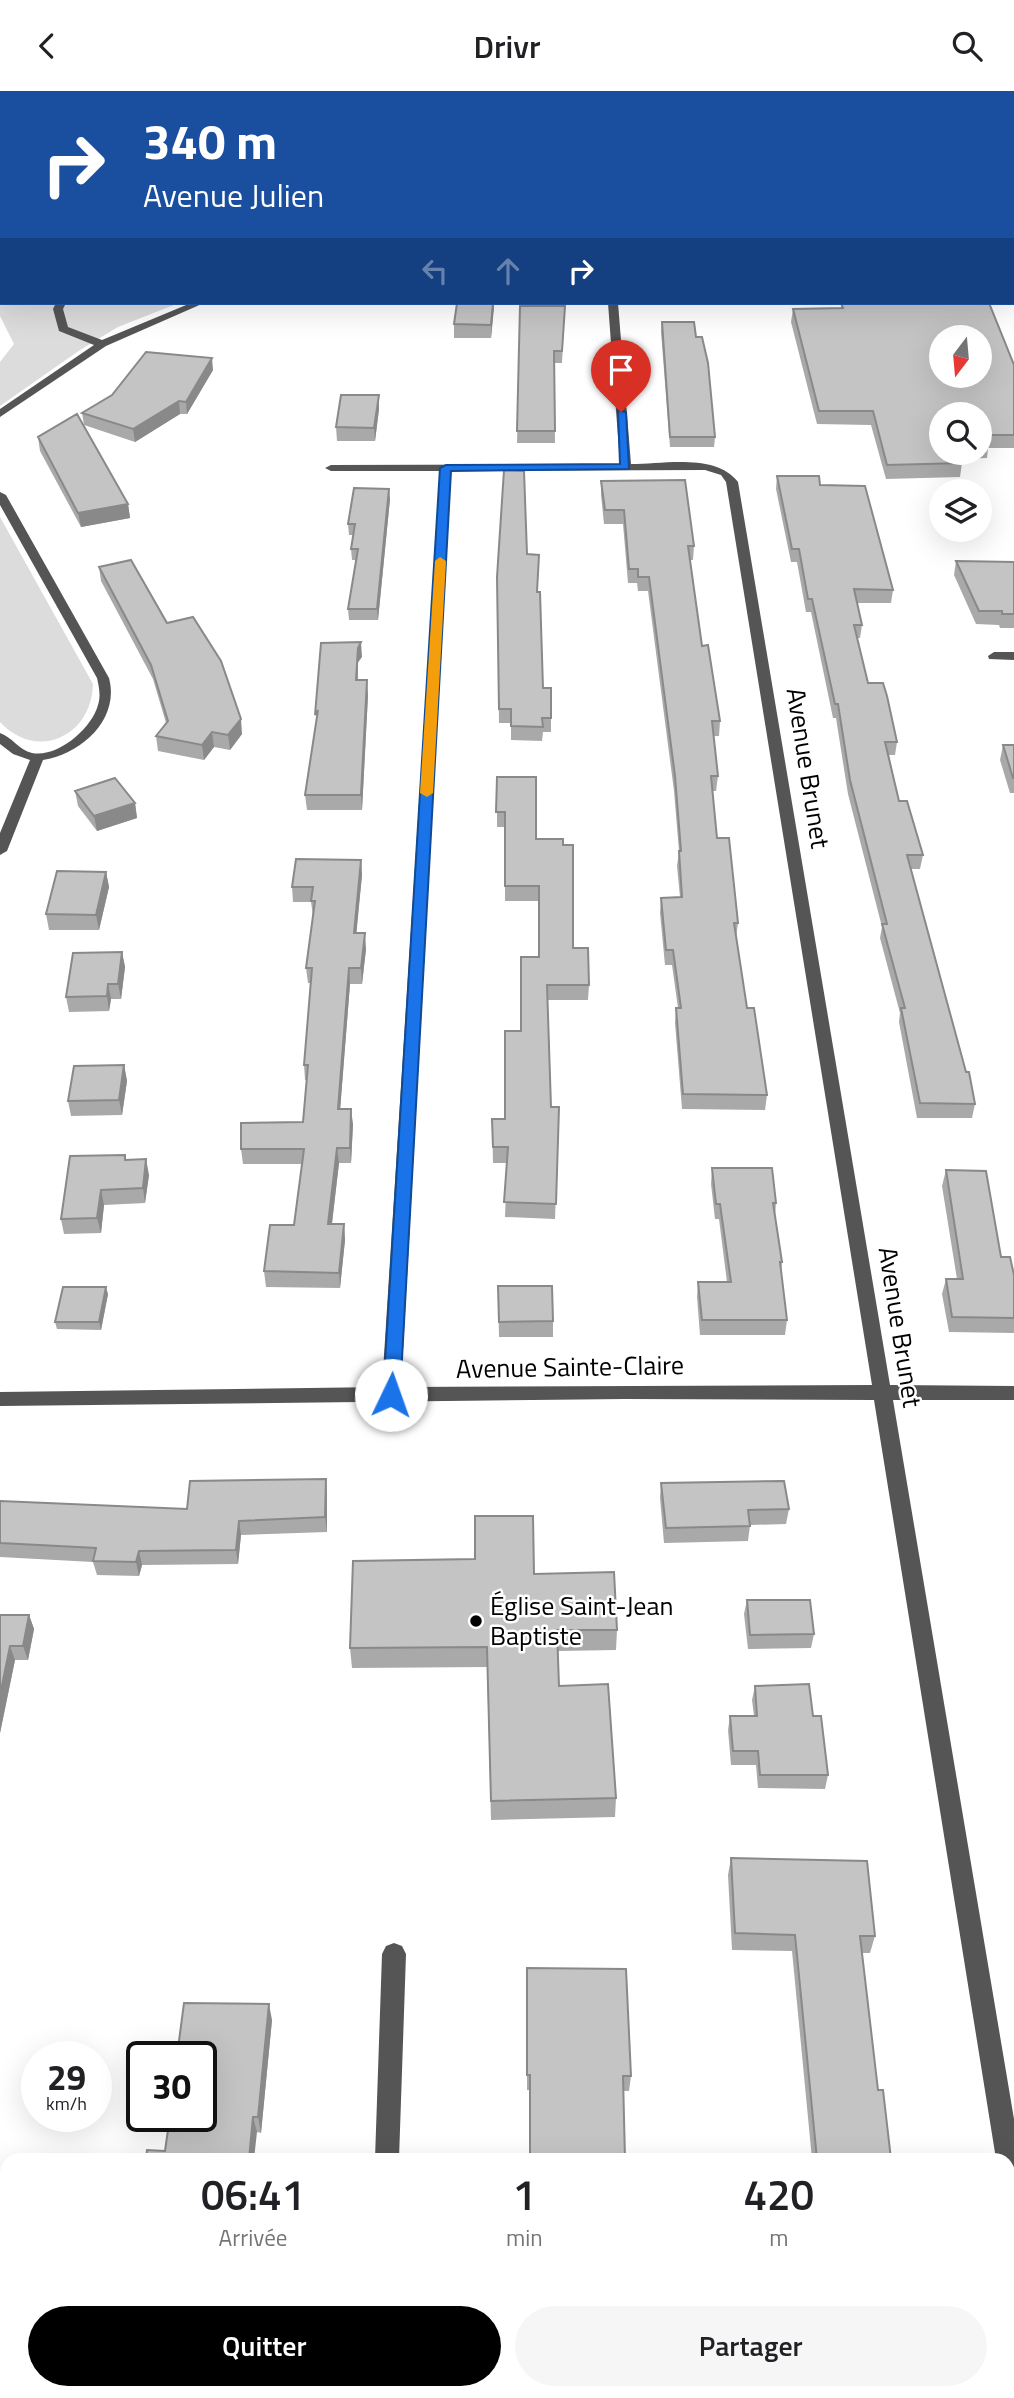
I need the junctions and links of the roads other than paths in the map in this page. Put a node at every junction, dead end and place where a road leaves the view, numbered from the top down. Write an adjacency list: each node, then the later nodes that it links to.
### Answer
1 (60, 305): 4 (street)
2 (194, 305): 4 (street)
3 (613, 305): 6 (street)
4 (102, 344): 5 (street)
5 (0, 414)
6 (626, 467): 8 (street); 15 (street, Avenue Brunet)
7 (331, 468): 8 (street)
8 (446, 468): 17 (street)
9 (0, 495): 13 (street)
10 (994, 656): 11 (street)
11 (1014, 656)
12 (0, 737): 13 (street)
13 (38, 757): 14 (street)
14 (0, 851)
15 (884, 1390): 16 (street, Avenue Sainte-Claire); 17 (street, Avenue Sainte-Claire); 21 (street, Avenue Brunet)
16 (1014, 1392)
17 (391, 1395): 18 (street, Avenue Sainte-Claire)
18 (0, 1399)
19 (394, 1954): 20 (street)
20 (387, 2153)
21 (1007, 2153)

